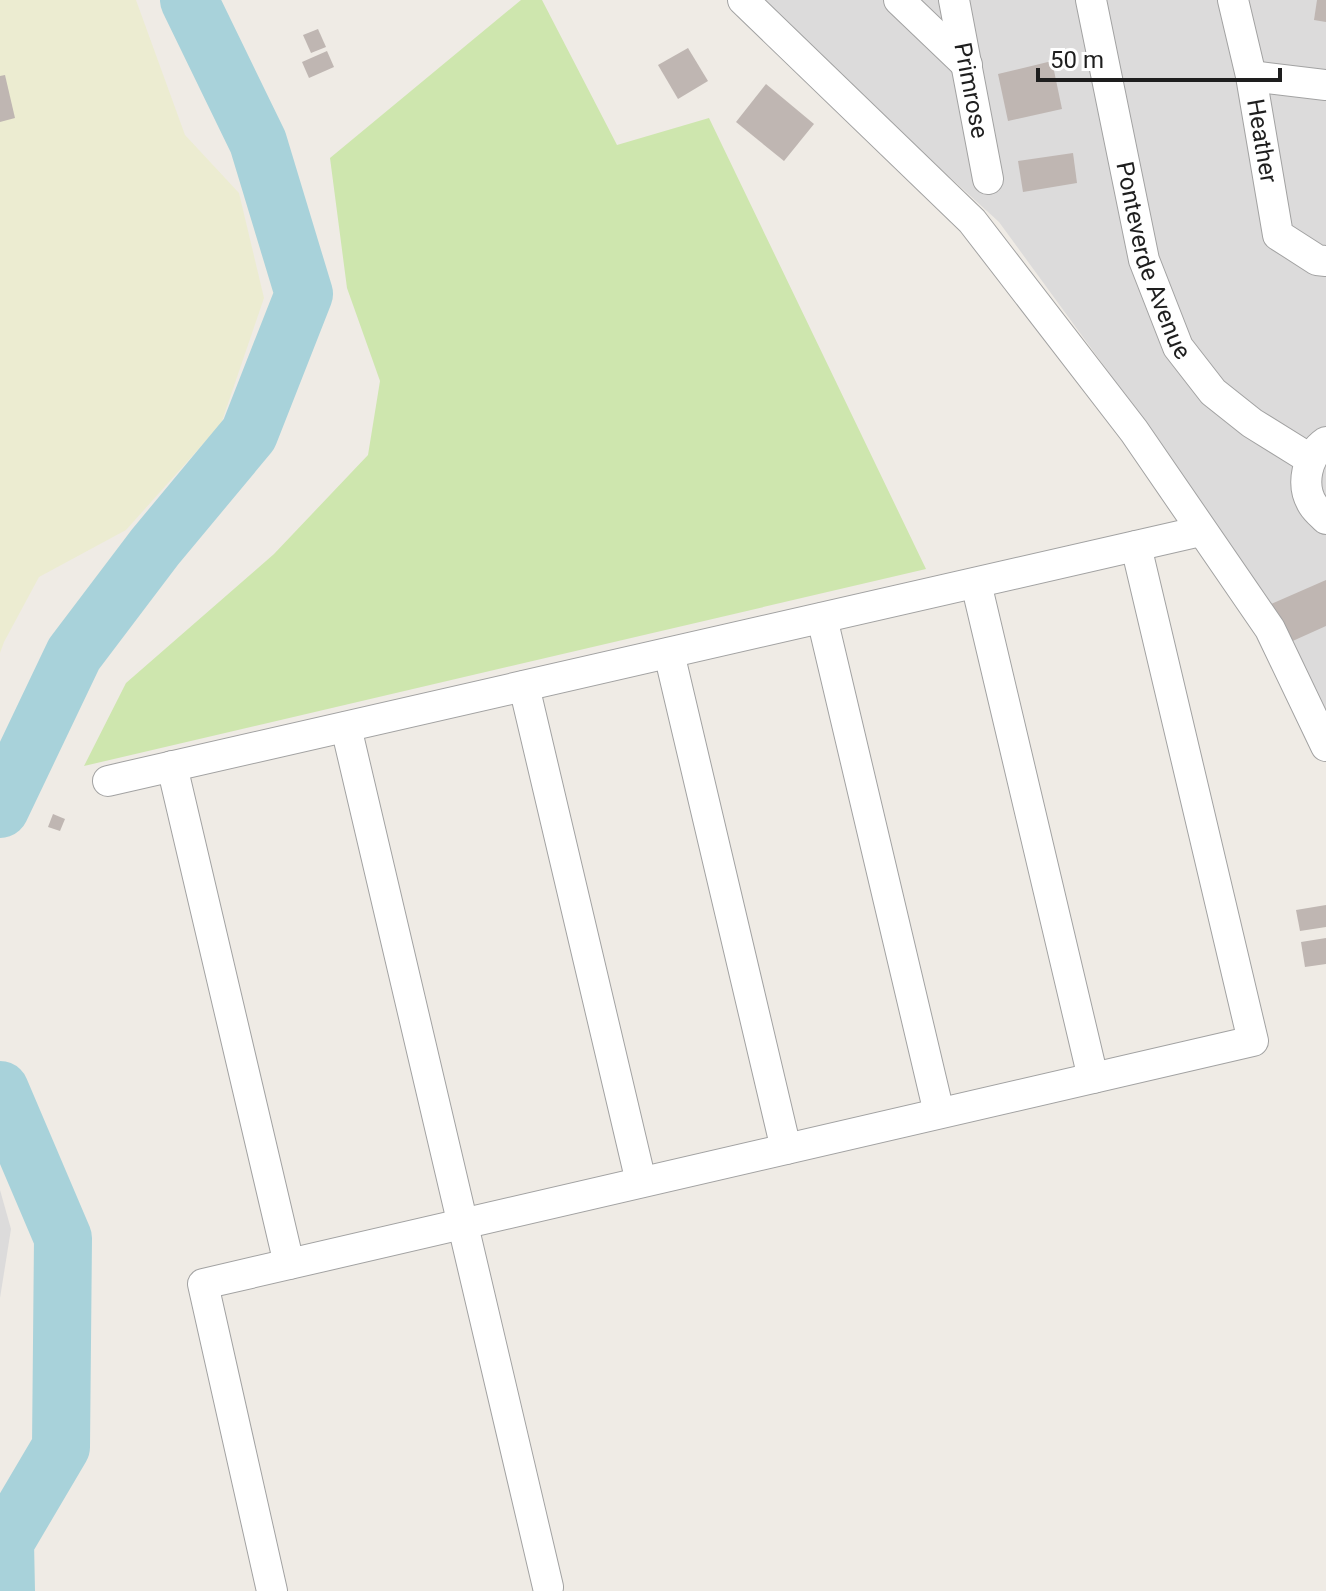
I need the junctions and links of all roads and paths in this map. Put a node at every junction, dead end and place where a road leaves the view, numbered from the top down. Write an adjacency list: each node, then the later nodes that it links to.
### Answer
1 (743, 0): 13 (street)
2 (899, 0): 6 (street)
3 (954, 0): 6 (street, Primrose)
4 (1091, 0): 11 (street, Ponteverde Avenue)
5 (1233, 0): 7 (street, Heather)
6 (967, 65): 9 (street, Primrose)
7 (1251, 76): 8 (street); 10 (street, Heather)
8 (1326, 85)
9 (988, 179)
10 (1326, 261)
11 (1318, 451): 12 (street)
12 (1326, 519)
13 (1201, 531): 14 (street); 20 (street)
14 (1136, 546): 15 (street); 23 (street)
15 (976, 583): 16 (street); 23 (street)
16 (822, 618): 17 (street); 24 (street)
17 (669, 653): 18 (street); 25 (street)
18 (524, 686): 19 (street); 26 (street)
19 (346, 727): 21 (street); 27 (street)
20 (1326, 746)
21 (172, 766): 22 (street); 28 (street)
22 (108, 781)
23 (1093, 1078): 24 (street)
24 (939, 1113): 25 (street)
25 (786, 1149): 26 (street)
26 (641, 1182): 27 (street)
27 (463, 1224): 28 (street); 29 (street)
28 (289, 1264): 30 (street)
29 (548, 1587)
30 (272, 1591)

